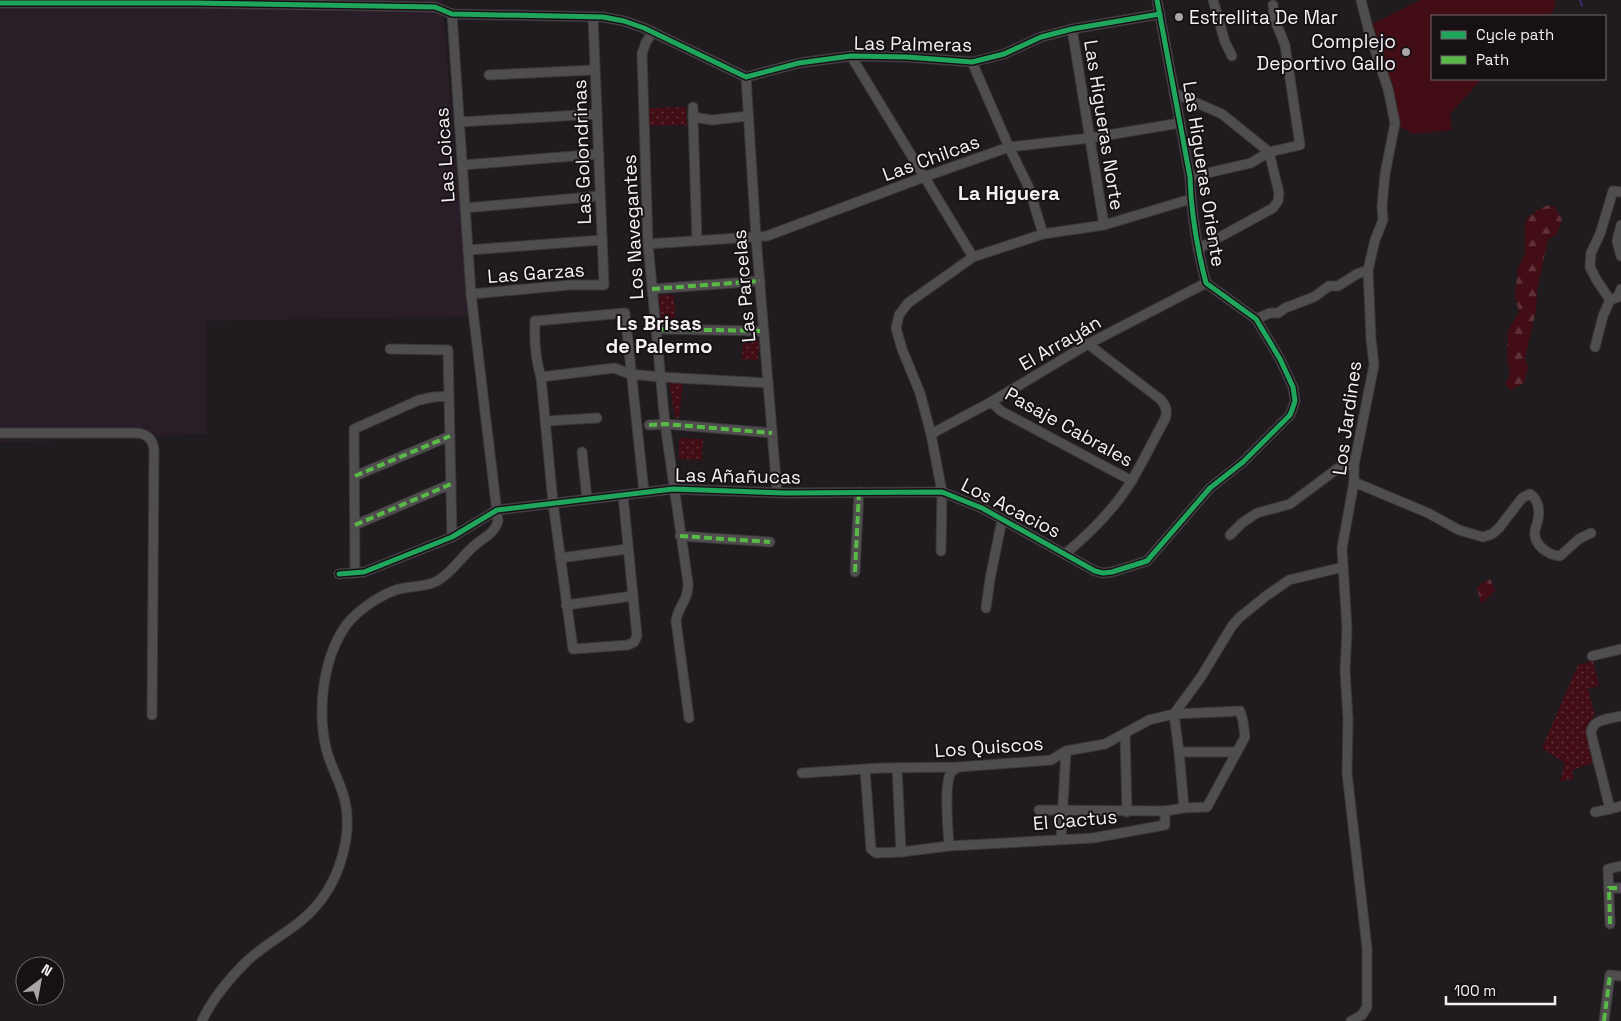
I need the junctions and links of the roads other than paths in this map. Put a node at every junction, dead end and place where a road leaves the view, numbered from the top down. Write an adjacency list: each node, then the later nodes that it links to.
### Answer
1 (1213, 0): 13 (street)
2 (1361, 0): 47 (street, Los Jardines)
3 (1160, 1): 8 (street, Las Higueras Oriente)
4 (195, 2): 5 (street); 7 (street)
5 (0, 3)
6 (1273, 5): 27 (street)
7 (452, 14): 9 (street); 23 (street, Las Loicas)
8 (1160, 14): 10 (street, Las Palmeras); 18 (street, Las Higueras Oriente)
9 (593, 17): 11 (street); 15 (street, Las Golondrinas)
10 (1072, 29): 14 (street, Las Palmeras); 25 (street, Las Higueras Norte)
11 (653, 32): 17 (street); 42 (street, Los Navegantes)
12 (851, 56): 14 (street, Las Palmeras); 17 (street, Las Palmeras); 30 (street)
13 (1232, 56)
14 (972, 62): 26 (street)
15 (595, 70): 16 (street); 20 (street, Las Golondrinas)
16 (489, 75)
17 (746, 77): 21 (street, Las Parcelas)
18 (1174, 93): 24 (street, Las Higueras Oriente); 27 (street)
19 (693, 107): 22 (street)
20 (597, 114): 23 (street); 28 (street, Las Golondrinas)
21 (748, 116): 22 (street); 39 (street, Las Parcelas)
22 (693, 117): 41 (street)
23 (460, 122): 29 (street, Las Loicas)
24 (1180, 123): 25 (street, Las Chilcas); 31 (street, Las Higueras Oriente)
25 (1090, 138): 26 (street, Las Chilcas); 36 (street, Las Higueras Norte)
26 (1008, 147): 30 (street, Las Chilcas); 38 (street)
27 (1269, 152): 31 (street); 43 (street)
28 (599, 154): 29 (street); 33 (street, Las Golondrinas)
29 (462, 165): 35 (street, Las Loicas)
30 (924, 177): 39 (street, Las Chilcas); 46 (street)
31 (1190, 177): 34 (street, Las Higueras Oriente)
32 (1621, 192): 54 (street)
33 (600, 196): 35 (street); 40 (street, Las Golondrinas)
34 (1190, 198): 36 (street); 43 (street, Las Higueras Oriente)
35 (465, 208): 44 (street, Las Loicas)
36 (1104, 225): 38 (street)
37 (1621, 225): 45 (street)
38 (1043, 234): 46 (street)
39 (756, 237): 41 (street, Las Chilcas); 48 (street, Las Parcelas)
40 (602, 240): 44 (street); 50 (street, Las Golondrinas)
41 (697, 241): 42 (street, Las Chilcas)
42 (648, 244): 51 (street, Los Navegantes)
43 (1198, 249): 49 (street, Las Higueras Oriente)
44 (468, 250): 53 (street, Las Loicas)
45 (1621, 256)
46 (973, 257): 73 (street)
47 (1368, 270): 55 (street); 76 (street, Los Jardines)
48 (760, 281): 51 (street); 57 (street, Las Parcelas)
49 (1206, 282): 55 (street, Las Higueras Oriente); 58 (street, El Arrayán)
50 (604, 285): 53 (street, Las Garzas)
51 (652, 289): 56 (street, Los Navegantes)
52 (1621, 289): 54 (street)
53 (471, 294): 89 (street, Las Loicas)
54 (1610, 300): 59 (street)
55 (1256, 319): 99 (street, Las Higueras Oriente)
56 (656, 329): 57 (street); 63 (street, Los Navegantes)
57 (764, 331): 64 (street, Las Parcelas)
58 (1088, 344): 66 (street, El Arrayán); 78 (street)
59 (1595, 347)
60 (390, 349): 65 (street)
61 (630, 374): 62 (street); 62 (street); 63 (street); 82 (street)
62 (541, 377): 68 (street)
63 (660, 377): 64 (street); 69 (street, Los Navegantes)
64 (768, 383): 72 (street, Las Parcelas)
65 (449, 396): 74 (street); 77 (street)
66 (991, 402): 73 (street, El Arrayán); 78 (street, Pasaje Cabrales)
67 (597, 418): 68 (street)
68 (546, 421): 88 (street)
69 (665, 424): 70 (street); 72 (street); 81 (street, Los Navegantes)
70 (649, 425)
71 (0, 433): 111 (street)
72 (772, 433): 83 (street, Las Parcelas)
73 (931, 434): 85 (street)
74 (450, 436): 77 (street); 80 (street)
75 (582, 452): 87 (street)
76 (1354, 465): 79 (street, Los Jardines); 93 (street)
77 (355, 476): 91 (street)
78 (1132, 481): 99 (street)
79 (1354, 482): 92 (street); 101 (street, Los Jardines)
80 (451, 484): 91 (street); 95 (street)
81 (673, 489): 82 (street, Las Añañucas); 83 (street, Las Añañucas); 94 (street, Los Navegantes)
82 (644, 492): 86 (street, Las Añañucas)
83 (777, 492): 84 (street, Las Añañucas)
84 (859, 492): 85 (street, Las Añañucas); 102 (street)
85 (942, 492): 90 (street, Los Acacios); 98 (street)
86 (623, 495): 87 (street, Las Añañucas); 97 (street)
87 (587, 499): 88 (street, Las Añañucas)
88 (553, 503): 89 (street, Las Añañucas); 100 (street)
89 (497, 510): 95 (street, Las Añañucas); 138 (street)
90 (1002, 520): 99 (street, Los Acacios); 107 (street)
91 (355, 526): 103 (street)
92 (1591, 533)
93 (1230, 535)
94 (680, 536): 96 (street); 113 (street, Los Navegantes)
95 (452, 537): 103 (street, Las Añañucas)
96 (770, 542)
97 (627, 549): 100 (street); 105 (street)
98 (942, 551)
99 (1065, 554)
100 (560, 558): 106 (street)
101 (1343, 567): 110 (street); 139 (street, Los Jardines)
102 (855, 572)
103 (355, 573): 104 (street, Las Añañucas)
104 (339, 574)
105 (633, 596): 106 (street); 106 (street)
106 (566, 605)
107 (986, 608)
108 (1621, 649): 109 (street)
109 (1592, 656)
110 (1174, 714): 114 (street, Los Quiscos); 116 (street); 117 (street, Los Quiscos)
111 (152, 715)
112 (1621, 716): 124 (street)
113 (689, 718)
114 (1125, 733): 115 (street, Los Quiscos); 128 (street)
115 (1066, 752): 118 (street, Los Quiscos); 126 (street)
116 (1179, 752): 117 (street); 123 (street)
117 (1236, 752): 123 (street)
118 (959, 767): 119 (street, Los Quiscos); 131 (street)
119 (897, 768): 120 (street, Los Quiscos); 132 (street)
120 (864, 770): 121 (street, Los Quiscos); 132 (street, El Cactus)
121 (802, 773)
122 (1621, 806): 124 (street)
123 (1184, 808): 127 (street)
124 (1610, 809): 129 (street)
125 (1039, 810): 126 (street)
126 (1063, 811): 128 (street); 130 (street)
127 (1165, 811): 128 (street); 130 (street, El Cactus)
128 (1127, 812)
129 (1595, 812)
130 (1061, 839): 131 (street, El Cactus)
131 (949, 846): 132 (street, El Cactus)
132 (901, 852)
133 (1621, 866): 134 (street)
134 (1609, 888): 135 (street); 136 (street)
135 (1621, 888)
136 (1610, 924)
137 (1621, 976): 140 (street)
138 (202, 1021)
139 (1351, 1021)
140 (1604, 1021)

